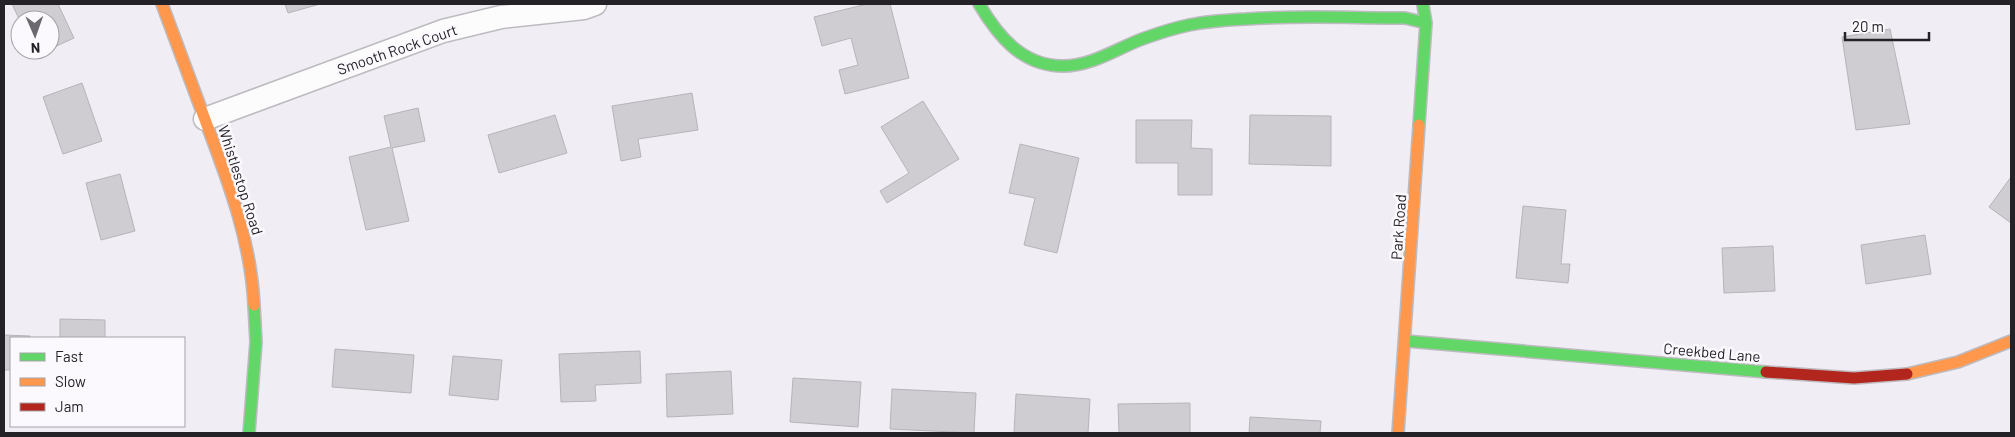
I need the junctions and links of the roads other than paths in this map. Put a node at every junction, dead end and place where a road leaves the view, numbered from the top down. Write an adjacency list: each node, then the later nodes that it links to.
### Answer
1 (162, 4): 7 (street, Whistlestop Road)
2 (595, 4): 7 (street, Smooth Rock Court)
3 (979, 4): 6 (street)
4 (1423, 4): 6 (street, Park Road)
5 (1436, 4): 6 (street, Park Road)
6 (1426, 23): 8 (street, Park Road)
7 (205, 119): 10 (street, Whistlestop Road)
8 (1406, 341): 9 (street, Creekbed Lane); 11 (street, Park Road)
9 (2011, 341)
10 (249, 433)
11 (1398, 433)

